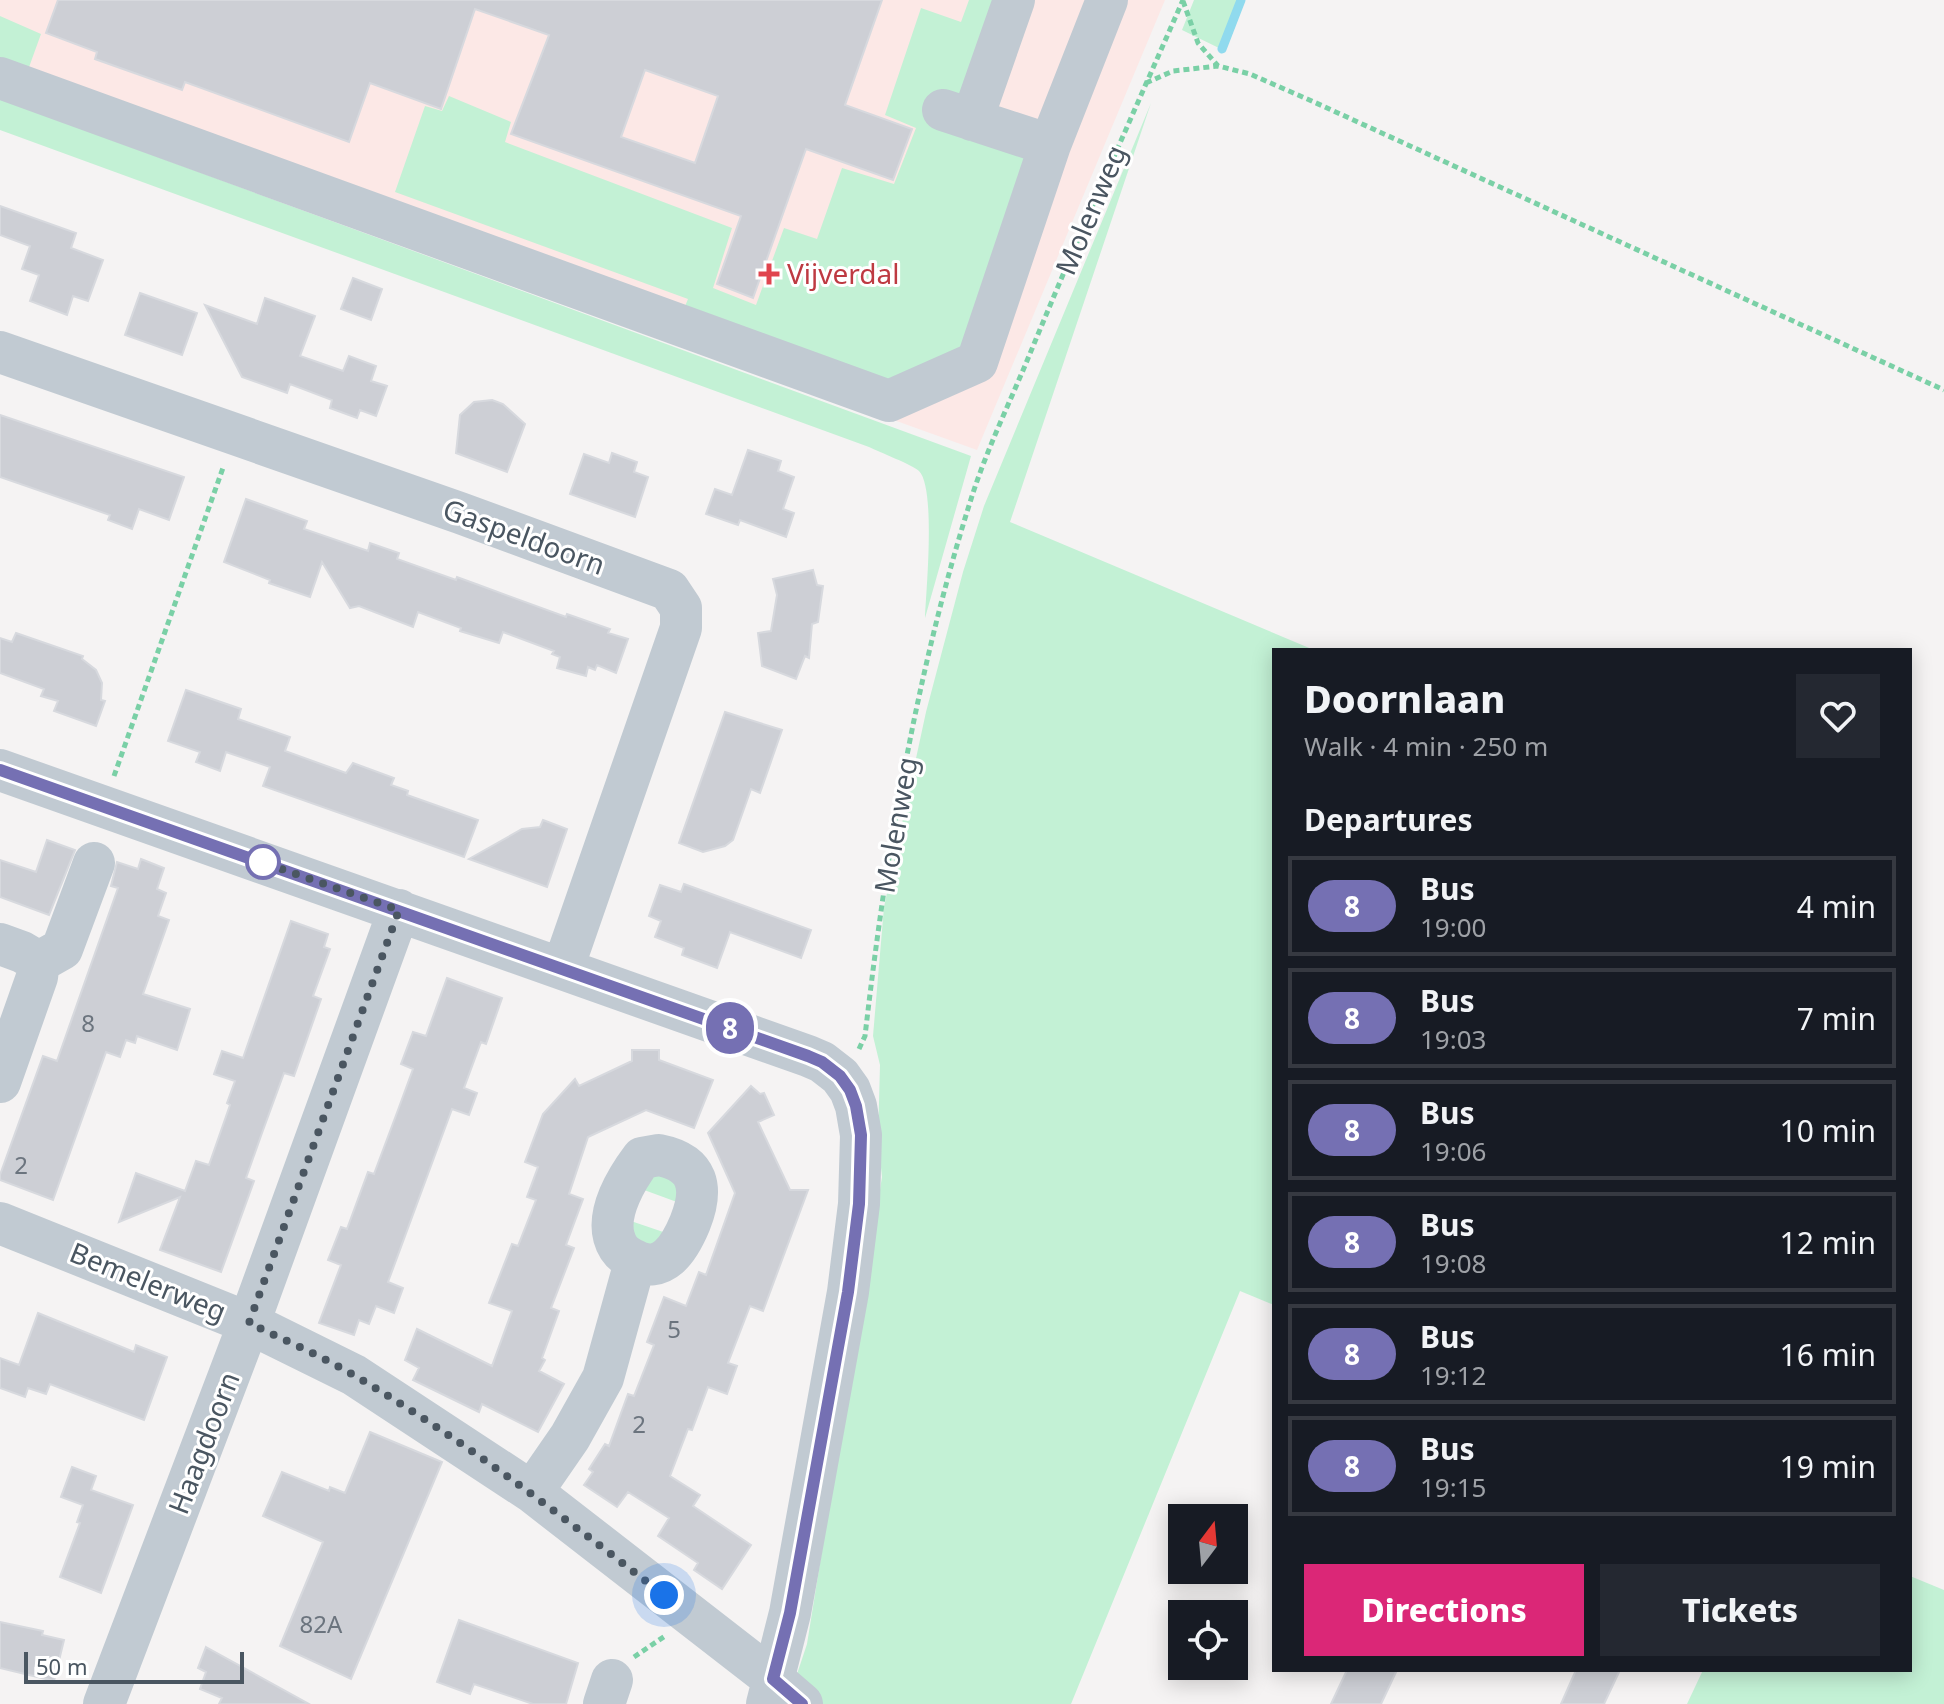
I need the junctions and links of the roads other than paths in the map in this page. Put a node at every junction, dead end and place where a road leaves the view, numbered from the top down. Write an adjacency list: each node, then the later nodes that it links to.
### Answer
1 (1014, 0): 4 (street)
2 (1107, 0): 4 (street)
3 (0, 78): 4 (street)
4 (1050, 145)
5 (0, 352): 11 (street, Gaspeldoorn)
6 (0, 770): 8 (street)
7 (94, 863): 10 (street)
8 (399, 910): 11 (street); 15 (street, Haagdoorn)
9 (0, 944): 10 (street)
10 (39, 962): 12 (street)
11 (563, 968): 17 (street)
12 (0, 1082)
13 (0, 1223): 15 (street, Bemelerweg)
14 (635, 1262): 16 (street)
15 (249, 1323): 16 (street, Bemelerweg); 18 (street, Haagdoorn)
16 (532, 1492): 17 (street, Bemelerweg)
17 (781, 1696)
18 (104, 1704)

